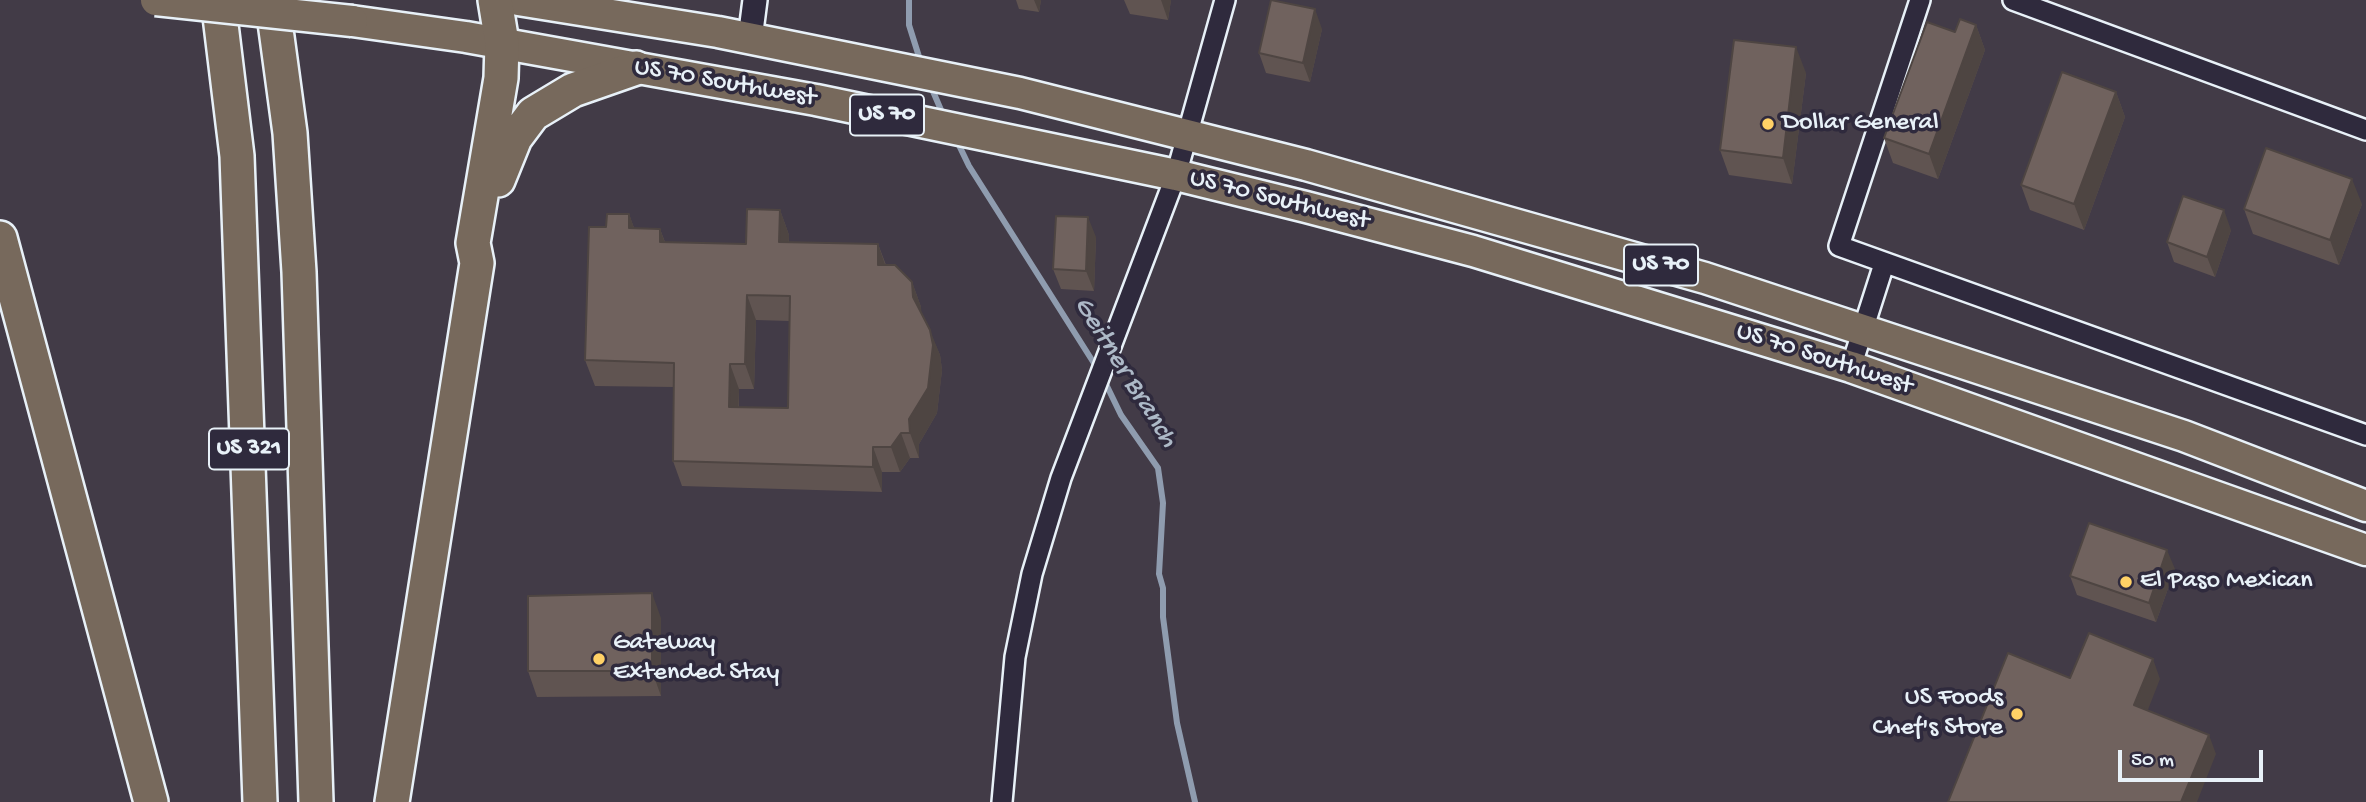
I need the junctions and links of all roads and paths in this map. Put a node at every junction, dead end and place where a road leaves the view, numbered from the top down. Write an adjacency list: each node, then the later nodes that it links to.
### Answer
1 (156, 0): 11 (main road, US 70 Southwest / US 70, bridge)
2 (218, 0): 25 (highway, US 321)
3 (272, 0): 26 (highway, US 321)
4 (495, 0): 11 (highway)
5 (518, 0): 10 (main road, US 70 Southwest / US 70)
6 (755, 0): 10 (street)
7 (1226, 0): 14 (street)
8 (1920, 0): 18 (street)
9 (2013, 0): 13 (street)
10 (750, 38): 14 (main road, US 70 Southwest / US 70)
11 (502, 43): 12 (main road, US 70 Southwest / US 70); 17 (highway)
12 (636, 68): 15 (main road, US 70 Southwest / US 70); 17 (highway)
13 (2366, 130)
14 (1188, 133): 15 (street); 19 (main road, US 70 Southwest / US 70)
15 (1176, 175): 20 (main road, US 70 Southwest / US 70); 28 (street)
16 (0, 238): 24 (highway)
17 (477, 263): 27 (highway)
18 (1884, 264): 19 (street); 21 (street)
19 (1864, 329): 20 (street); 22 (main road, US 70 Southwest / US 70)
20 (1852, 367): 23 (main road, US 70 Southwest / US 70)
21 (2366, 435)
22 (2365, 502)
23 (2366, 550)
24 (151, 802)
25 (260, 802)
26 (316, 802)
27 (393, 802)
28 (1002, 802)

